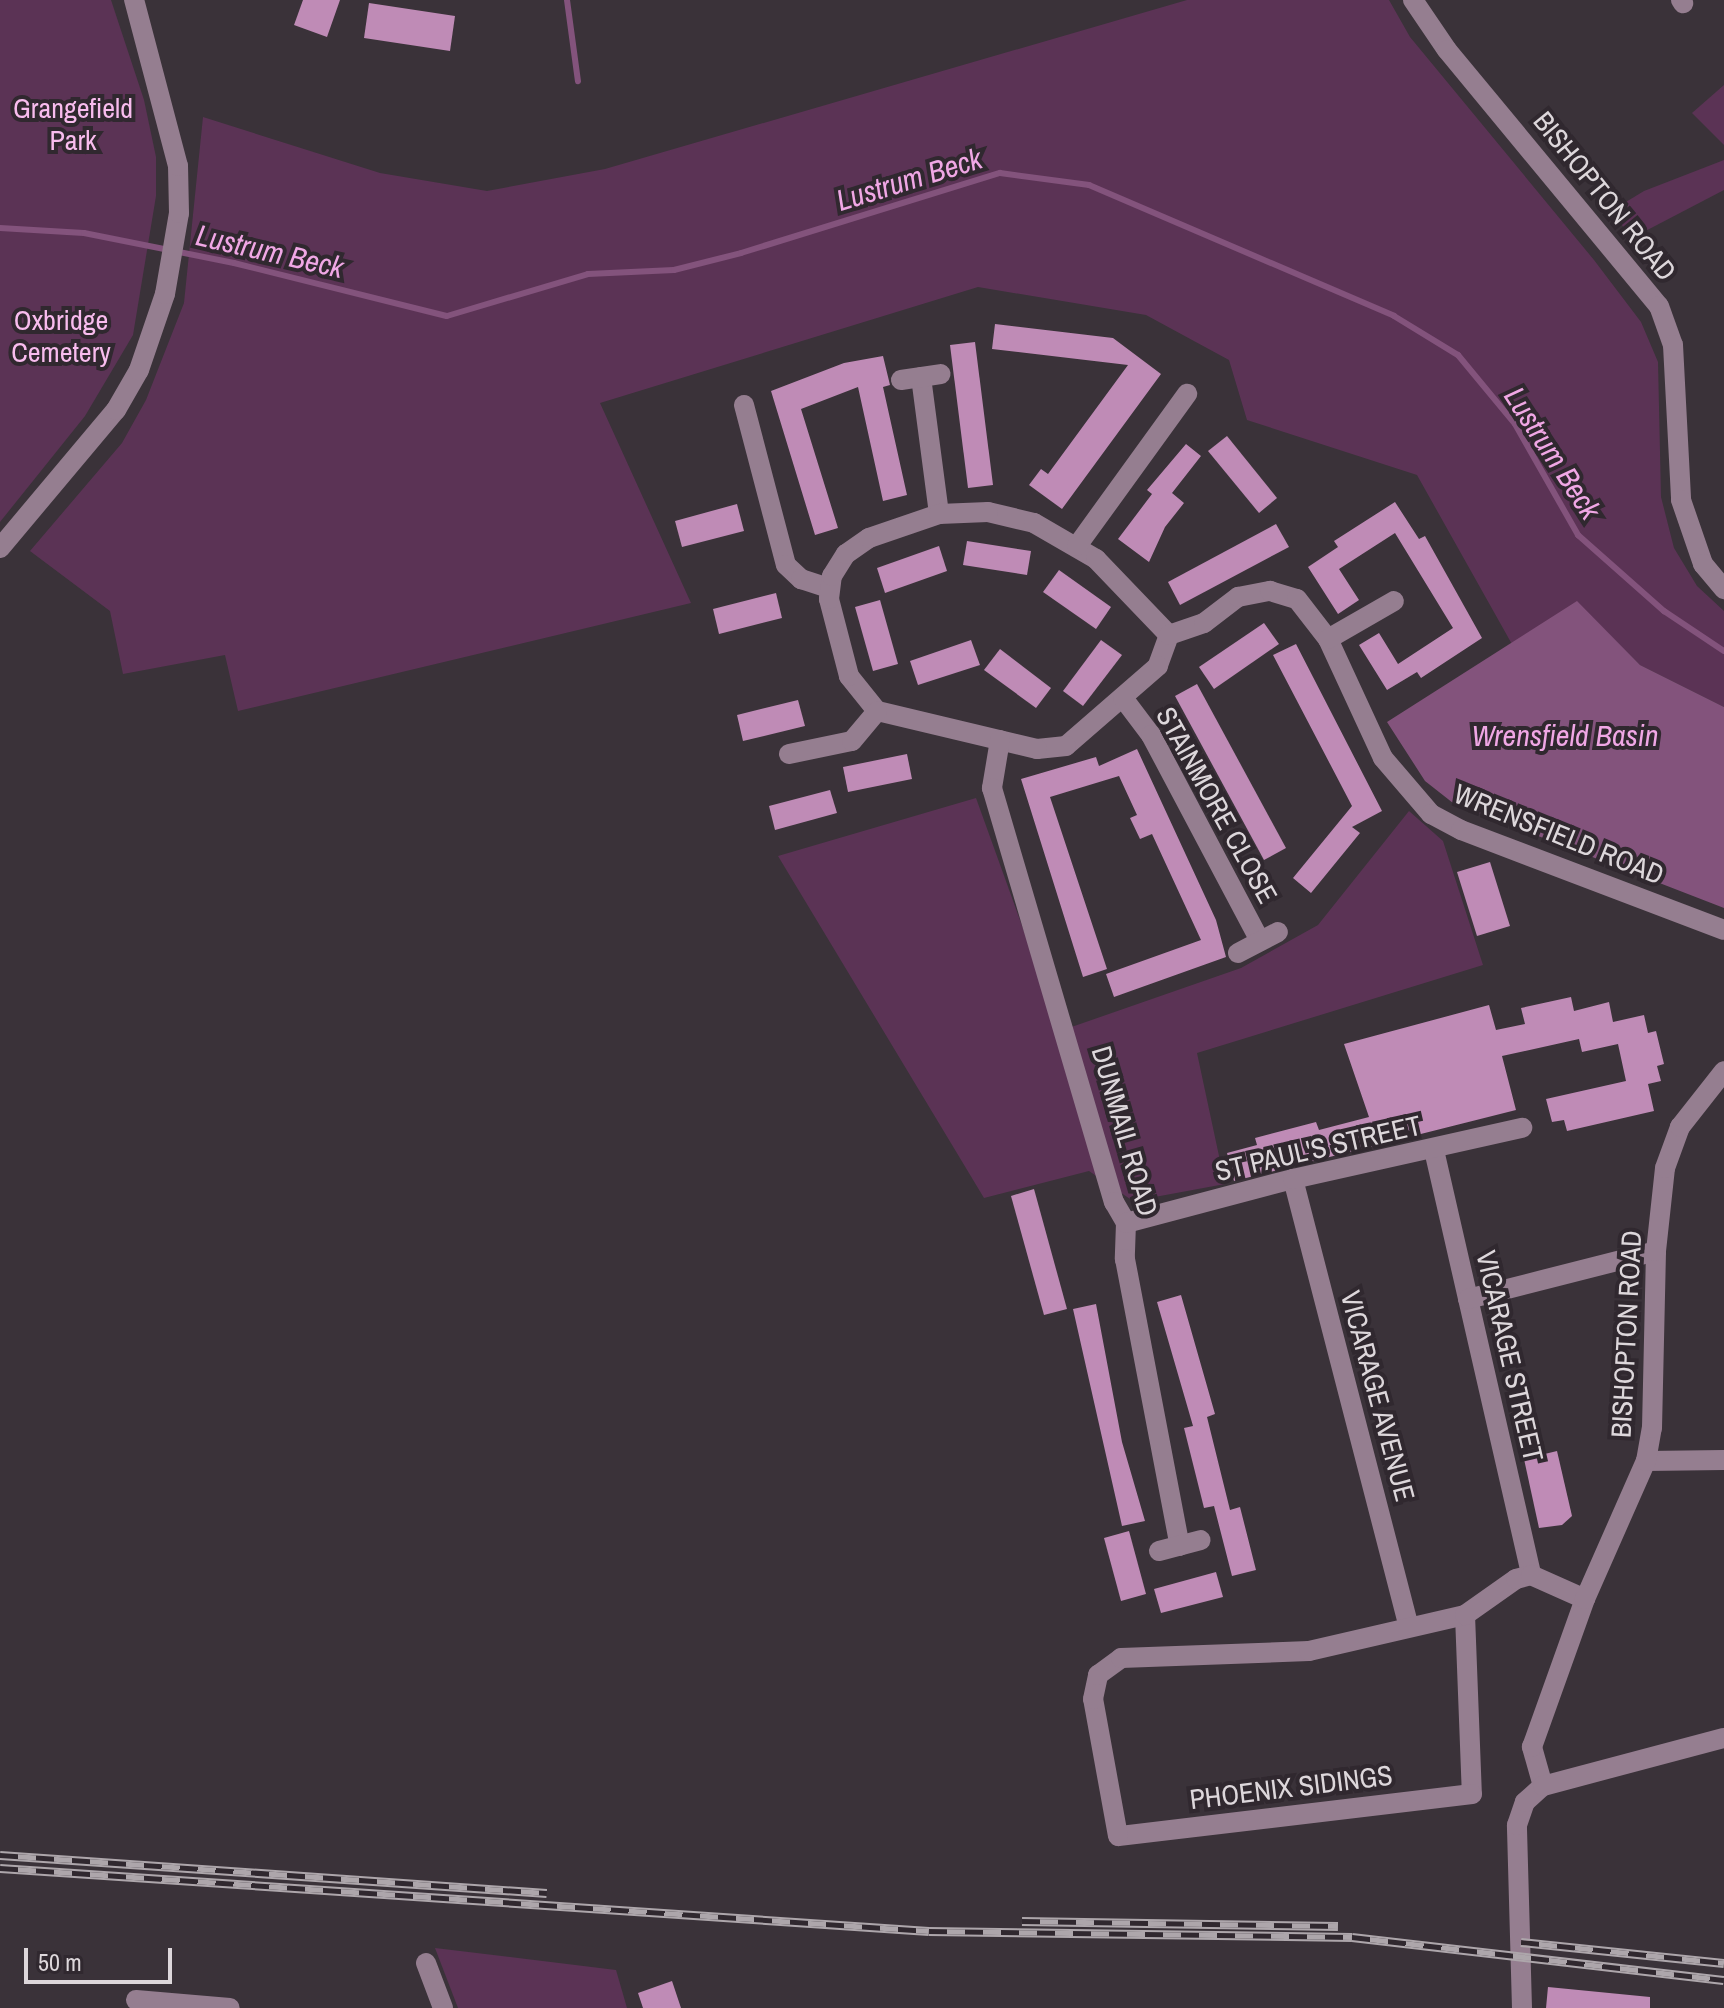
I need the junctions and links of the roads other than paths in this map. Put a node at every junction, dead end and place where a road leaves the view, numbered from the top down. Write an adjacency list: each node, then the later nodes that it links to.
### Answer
1 (134, 0): 8 (street)
2 (1413, 0): 10 (street, BISHOPTON ROAD)
3 (921, 377): 6 (street)
4 (1187, 394): 7 (street)
5 (752, 414): 9 (street)
6 (939, 514): 7 (street); 9 (street)
7 (1077, 546): 12 (street)
8 (0, 548)
9 (829, 588): 15 (street)
10 (1724, 589)
11 (1394, 601): 13 (street)
12 (1169, 635): 13 (street, WRENSFIELD ROAD); 14 (street)
13 (1328, 639): 18 (street, WRENSFIELD ROAD)
14 (1123, 698): 16 (street); 19 (street, STAINMORE CLOSE)
15 (877, 711): 16 (street); 17 (street)
16 (1000, 740): 24 (street, DUNMAIL ROAD)
17 (789, 754)
18 (1724, 930)
19 (1238, 953)
20 (1724, 1071): 25 (street, BISHOPTON ROAD)
21 (1522, 1128): 22 (street, ST PAUL'S STREET)
22 (1434, 1150): 23 (street, ST PAUL'S STREET); 26 (street, VICARAGE STREET)
23 (1293, 1179): 24 (street, ST PAUL'S STREET); 33 (street, VICARAGE AVENUE)
24 (1126, 1223): 29 (street, DUNMAIL ROAD)
25 (1656, 1251): 26 (street); 28 (street, BISHOPTON ROAD)
26 (1468, 1299): 30 (street, VICARAGE STREET)
27 (1724, 1460): 28 (street)
28 (1646, 1461): 31 (street, BISHOPTON ROAD)
29 (1201, 1540)
30 (1531, 1575): 31 (street); 32 (street)
31 (1585, 1599): 35 (street, BISHOPTON ROAD)
32 (1465, 1615): 33 (street); 33 (street, PHOENIX SIDINGS)
33 (1409, 1626)
34 (1724, 1738): 35 (street)
35 (1543, 1786): 40 (street)
36 (426, 1963): 39 (street)
37 (136, 2000): 38 (street)
38 (230, 2008)
39 (443, 2008)
40 (1522, 2008)

